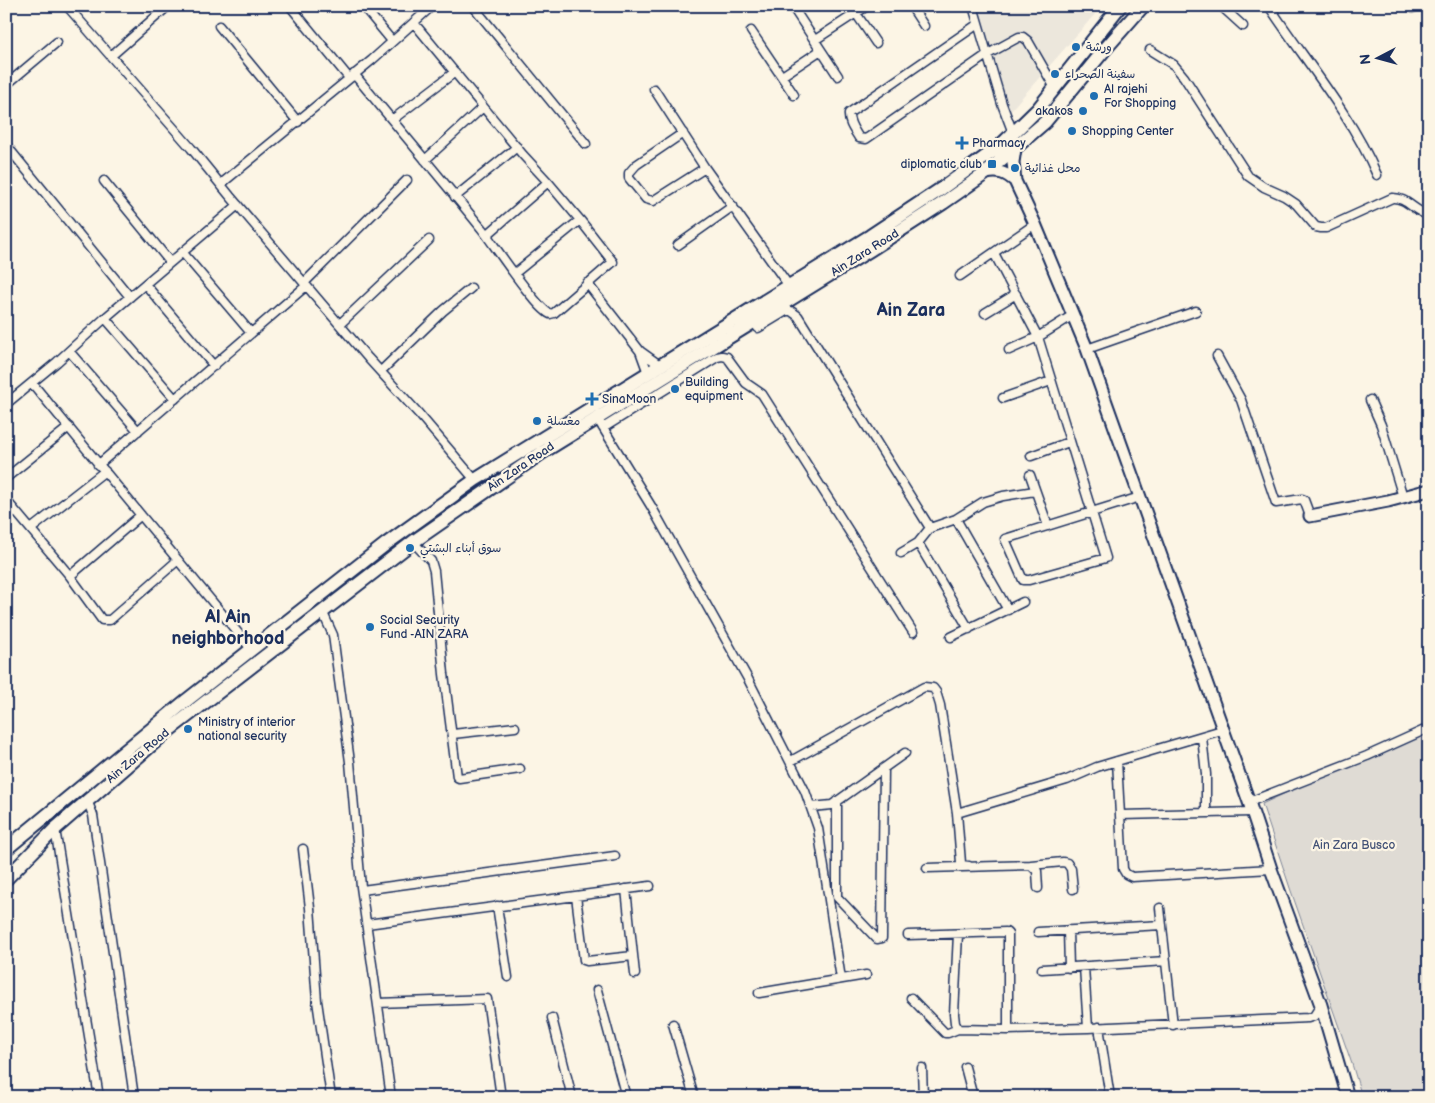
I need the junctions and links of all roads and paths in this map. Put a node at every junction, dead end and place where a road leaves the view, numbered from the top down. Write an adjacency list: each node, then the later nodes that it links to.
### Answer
1 (67, 6): 32 (street)
2 (168, 6): 32 (street)
3 (290, 6): 34 (street)
4 (363, 6): 27 (street)
5 (473, 6): 46 (street)
6 (792, 6): 25 (street)
7 (851, 6): 18 (street)
8 (867, 6): 18 (street)
9 (911, 6): 22 (street)
10 (973, 6): 20 (street)
11 (1120, 6): 38 (main road, Ain Zara Road)
12 (1143, 6): 49 (main road, Ain Zara Road)
13 (1221, 6): 23 (street)
14 (1268, 6): 53 (street)
15 (1408, 6): 16 (street)
16 (1418, 6)
17 (429, 7): 19 (street)
18 (856, 14): 25 (street); 28 (street)
19 (414, 23): 27 (street); 33 (street)
20 (978, 24): 31 (street); 31 (street)
21 (219, 26): 43 (street)
22 (924, 26)
23 (1243, 26)
24 (751, 31): 35 (street)
25 (814, 40): 29 (street)
26 (57, 42): 37 (street)
27 (392, 42): 34 (street)
28 (876, 43)
29 (821, 50): 35 (street); 36 (street)
30 (1150, 50): 62 (street)
31 (988, 54): 38 (street); 45 (street)
32 (111, 56): 58 (street)
33 (455, 72): 41 (street); 42 (street)
34 (352, 76): 42 (street); 43 (street)
35 (782, 76): 40 (street)
36 (838, 76)
37 (6, 85)
38 (1055, 88): 45 (main road, Ain Zara Road)
39 (654, 89): 44 (street)
40 (794, 95)
41 (484, 107): 48 (street); 50 (street)
42 (392, 120): 50 (street)
43 (298, 122): 58 (street)
44 (683, 133): 51 (street); 51 (street)
45 (1013, 133): 76 (main road, Ain Zara Road)
46 (586, 144)
47 (6, 145): 79 (street)
48 (516, 147): 57 (street); 59 (street)
49 (1015, 149): 52 (main road, Ain Zara Road); 55 (main road)
50 (425, 160): 59 (street)
51 (705, 168): 61 (street)
52 (986, 173): 55 (main road); 103 (main road, Ain Zara Road)
53 (1377, 175)
54 (407, 180): 75 (street)
55 (1015, 181): 64 (main road)
56 (104, 182): 70 (street)
57 (548, 182): 63 (street); 65 (street)
58 (221, 184): 60 (street)
59 (455, 197): 65 (street)
60 (238, 205): 68 (street); 75 (street)
61 (733, 206): 67 (street); 76 (street)
62 (1429, 215)
63 (580, 220): 71 (street); 73 (street)
64 (1035, 224): 69 (street); 82 (main road)
65 (487, 235): 71 (street)
66 (430, 240): 84 (street)
67 (678, 245)
68 (183, 253): 70 (street); 86 (street)
69 (994, 253): 72 (street); 78 (street)
70 (170, 262): 74 (street)
71 (515, 273): 73 (street)
72 (960, 276)
73 (587, 283): 91 (street)
74 (145, 284): 79 (street); 93 (street)
75 (305, 284): 84 (street); 86 (street)
76 (789, 286): 94 (main road, Ain Zara Road)
77 (471, 288): 95 (street)
78 (1016, 294): 81 (street); 87 (street)
79 (130, 297): 83 (street)
80 (1196, 311): 89 (street)
81 (985, 313)
82 (1073, 315): 87 (street); 89 (main road)
83 (105, 318): 90 (street); 100 (street)
84 (340, 324): 95 (street)
85 (758, 328): 123 (street)
86 (251, 333): 93 (street)
87 (1038, 337): 88 (street); 97 (street)
88 (1009, 350)
89 (1087, 350): 115 (main road)
90 (69, 351): 98 (street); 105 (street)
91 (640, 351): 94 (street); 96 (street)
92 (1217, 356): 120 (street)
93 (214, 366): 100 (street)
94 (661, 366): 96 (main road, Ain Zara Road)
95 (381, 371): 112 (street)
96 (648, 374): 112 (main road, Ain Zara Road)
97 (1051, 381): 99 (street); 106 (street)
98 (32, 383): 102 (street); 104 (street)
99 (1003, 398)
100 (175, 399): 105 (street)
101 (1370, 400): 116 (street)
102 (6, 404)
103 (600, 423): 125 (main road, Ain Zara Road); 134 (street); 144 (street)
104 (68, 427): 108 (street); 111 (street)
105 (138, 431): 108 (street)
106 (1069, 442): 107 (street); 118 (street)
107 (1031, 456)
108 (98, 464): 109 (street)
109 (105, 471): 119 (street); 124 (street)
110 (1030, 475): 114 (street)
111 (6, 478)
112 (475, 480): 136 (main road, Ain Zara Road)
113 (1429, 490): 116 (main road)
114 (1035, 491): 121 (street); 122 (street)
115 (1140, 497): 118 (street); 139 (main road)
116 (1403, 497): 120 (main road)
117 (6, 500): 124 (street)
118 (1091, 512): 122 (street); 122 (street)
119 (141, 515): 128 (street); 129 (street)
120 (1310, 516)
121 (956, 519): 123 (street); 131 (street)
122 (1048, 526)
123 (930, 528): 126 (street)
124 (31, 529): 129 (street)
125 (414, 542): 132 (main road, Ain Zara Road); 140 (street)
126 (918, 542): 127 (street); 133 (street)
127 (901, 553)
128 (178, 560): 129 (street); 136 (street)
129 (70, 576)
130 (1023, 602): 131 (street)
131 (1008, 610): 133 (street)
132 (322, 611): 147 (main road, Ain Zara Road); 168 (street)
133 (969, 629): 135 (street)
134 (913, 632)
135 (951, 637)
136 (252, 650): 155 (main road, Ain Zara Road)
137 (515, 727): 140 (street)
138 (1429, 728): 150 (street)
139 (1222, 730): 141 (street); 150 (main road)
140 (453, 734): 145 (street)
141 (1202, 737): 143 (street); 151 (street)
142 (906, 753): 146 (street)
143 (1117, 760): 152 (street); 153 (street)
144 (792, 761): 149 (street); 152 (street)
145 (520, 768)
146 (884, 768): 148 (street); 148 (street)
147 (87, 800): 154 (main road, Ain Zara Road); 203 (street)
148 (837, 801): 149 (street)
149 (812, 807): 186 (street)
150 (1250, 807): 151 (street); 162 (main road)
151 (1206, 812): 153 (street)
152 (957, 813): 160 (street)
153 (1121, 815): 162 (street)
154 (55, 829): 158 (main road, Ain Zara Road); 202 (street)
155 (6, 849)
156 (304, 849): 204 (street)
157 (615, 856): 168 (street)
158 (11, 865): 163 (main road, Ain Zara Road)
159 (1031, 865): 160 (street); 165 (street); 167 (street)
160 (969, 866): 161 (street)
161 (926, 868)
162 (1270, 869): 191 (main road)
163 (6, 879)
164 (650, 886): 166 (street)
165 (1038, 888)
166 (626, 889): 169 (street); 178 (street)
167 (1073, 889)
168 (362, 890): 172 (street)
169 (576, 896): 170 (street); 178 (street)
170 (497, 906): 172 (street); 185 (street)
171 (1160, 908): 173 (street)
172 (367, 924): 190 (street)
173 (1162, 925): 174 (street); 179 (street)
174 (1068, 930): 175 (street); 181 (street)
175 (1038, 932)
176 (958, 934): 177 (street); 196 (street); 198 (street)
177 (908, 935)
178 (634, 956): 183 (street)
179 (1166, 961): 180 (street); 194 (street)
180 (1084, 967): 181 (street); 197 (street)
181 (1070, 968): 182 (street)
182 (1042, 969)
183 (636, 974)
184 (866, 975): 186 (street)
185 (508, 977)
186 (841, 979): 188 (street)
187 (597, 990): 207 (street)
188 (759, 993)
189 (911, 998): 196 (street)
190 (378, 1003): 201 (street); 205 (street)
191 (1320, 1005): 194 (street); 212 (main road)
192 (552, 1018): 206 (street)
193 (673, 1024): 208 (street)
194 (1173, 1025): 195 (street)
195 (1099, 1027): 197 (street); 211 (street)
196 (958, 1028): 198 (street)
197 (1088, 1028): 198 (street)
198 (1008, 1030)
199 (966, 1067): 210 (street)
200 (922, 1068): 209 (street)
201 (500, 1090)
202 (99, 1097)
203 (134, 1097)
204 (331, 1097)
205 (391, 1097)
206 (572, 1097)
207 (626, 1097)
208 (694, 1097)
209 (924, 1097)
210 (973, 1097)
211 (1110, 1097)
212 (1348, 1097)

